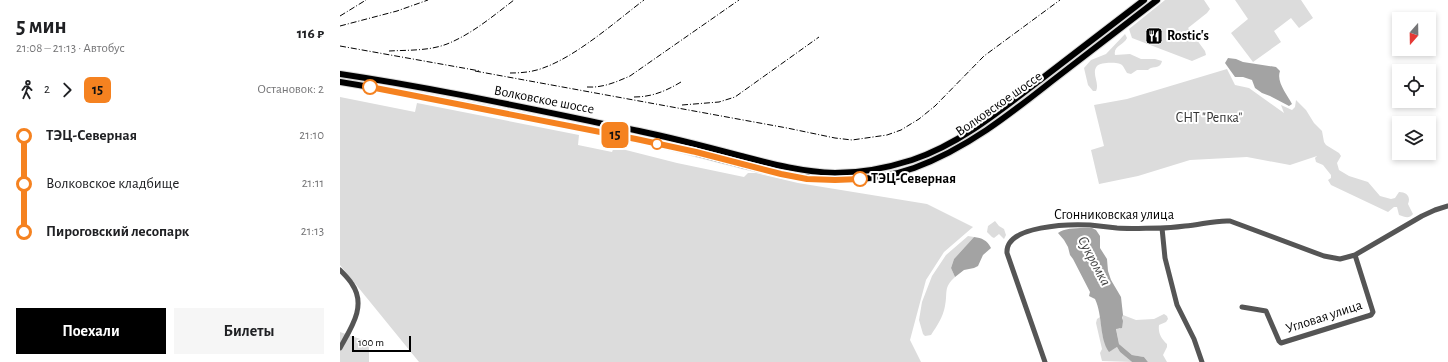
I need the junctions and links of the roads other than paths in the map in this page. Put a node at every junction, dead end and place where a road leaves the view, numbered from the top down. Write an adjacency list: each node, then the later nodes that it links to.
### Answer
1 (1144, 0): 3 (main road, Волковское шоссе)
2 (1157, 0): 4 (main road, Волковское шоссе)
3 (340, 74)
4 (340, 82)
5 (1448, 206): 7 (street, Сгонниковская улица)
6 (1162, 228): 7 (street, Сгонниковская улица); 11 (street, Сгонниковская улица); 12 (street)
7 (1355, 255): 9 (street, Угловая улица)
8 (340, 270): 10 (street)
9 (1242, 307)
10 (340, 348)
11 (1045, 362)
12 (1202, 362)

